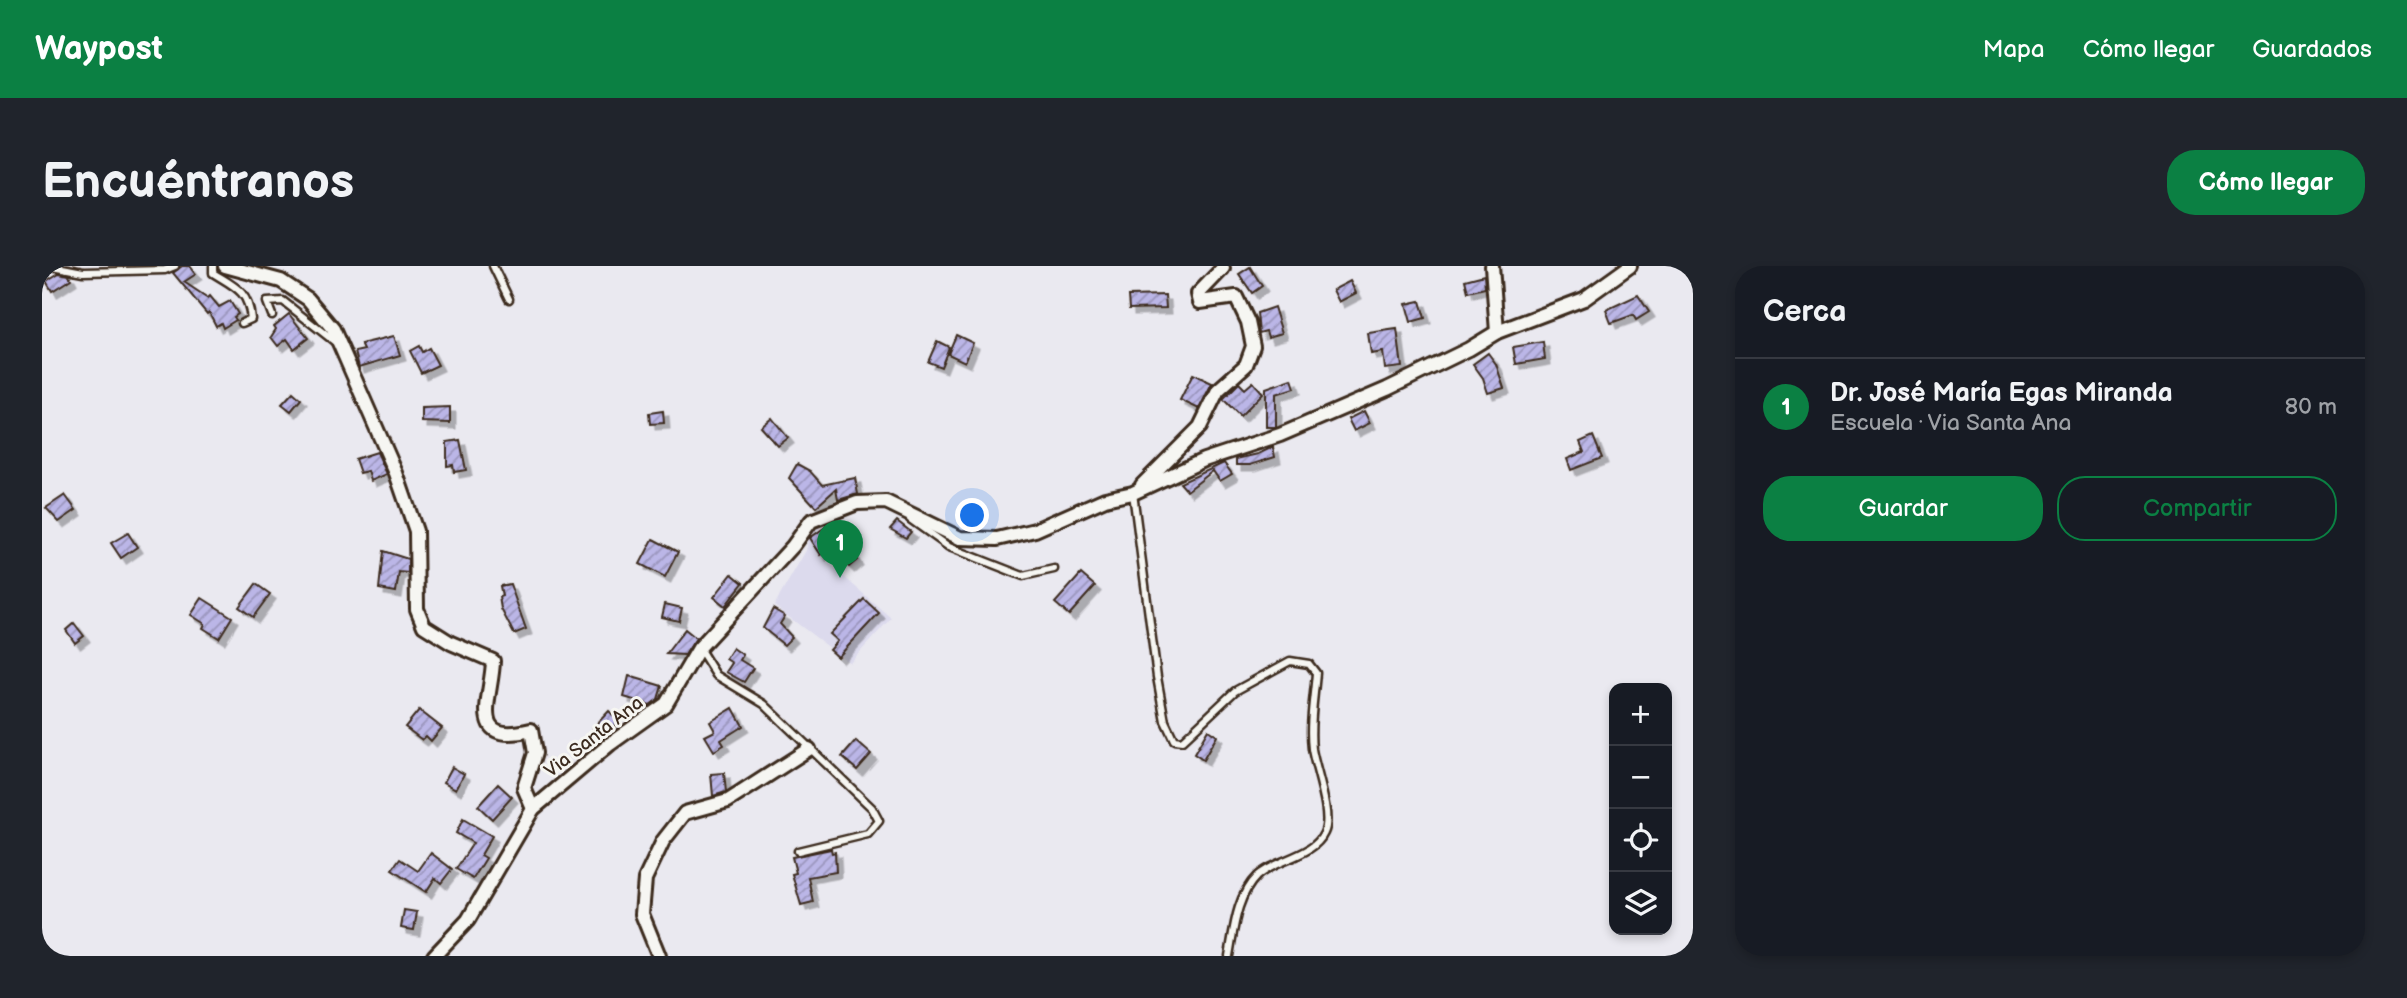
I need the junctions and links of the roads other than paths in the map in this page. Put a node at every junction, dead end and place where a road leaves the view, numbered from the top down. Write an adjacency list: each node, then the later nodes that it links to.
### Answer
1 (52, 266): 2 (lane)
2 (175, 266)
3 (213, 266): 14 (lane)
4 (225, 266): 9 (street)
5 (254, 266): 11 (lane)
6 (493, 266): 12 (lane)
7 (1492, 266): 15 (street)
8 (1630, 266): 15 (street)
9 (236, 268): 11 (street)
10 (1223, 268): 17 (street)
11 (269, 278): 16 (street)
12 (509, 299)
13 (272, 315): 16 (lane)
14 (242, 323)
15 (1497, 332): 17 (street)
16 (340, 344): 22 (street)
17 (1133, 493): 18 (street); 26 (lane)
18 (886, 502): 19 (lane); 20 (street, Via Santa Ana)
19 (1054, 569)
20 (699, 648): 21 (lane); 22 (street, Via Santa Ana)
21 (809, 748): 23 (lane); 25 (street)
22 (533, 808): 24 (street, Via Santa Ana)
23 (798, 851)
24 (434, 956)
25 (659, 956)
26 (1230, 956)

